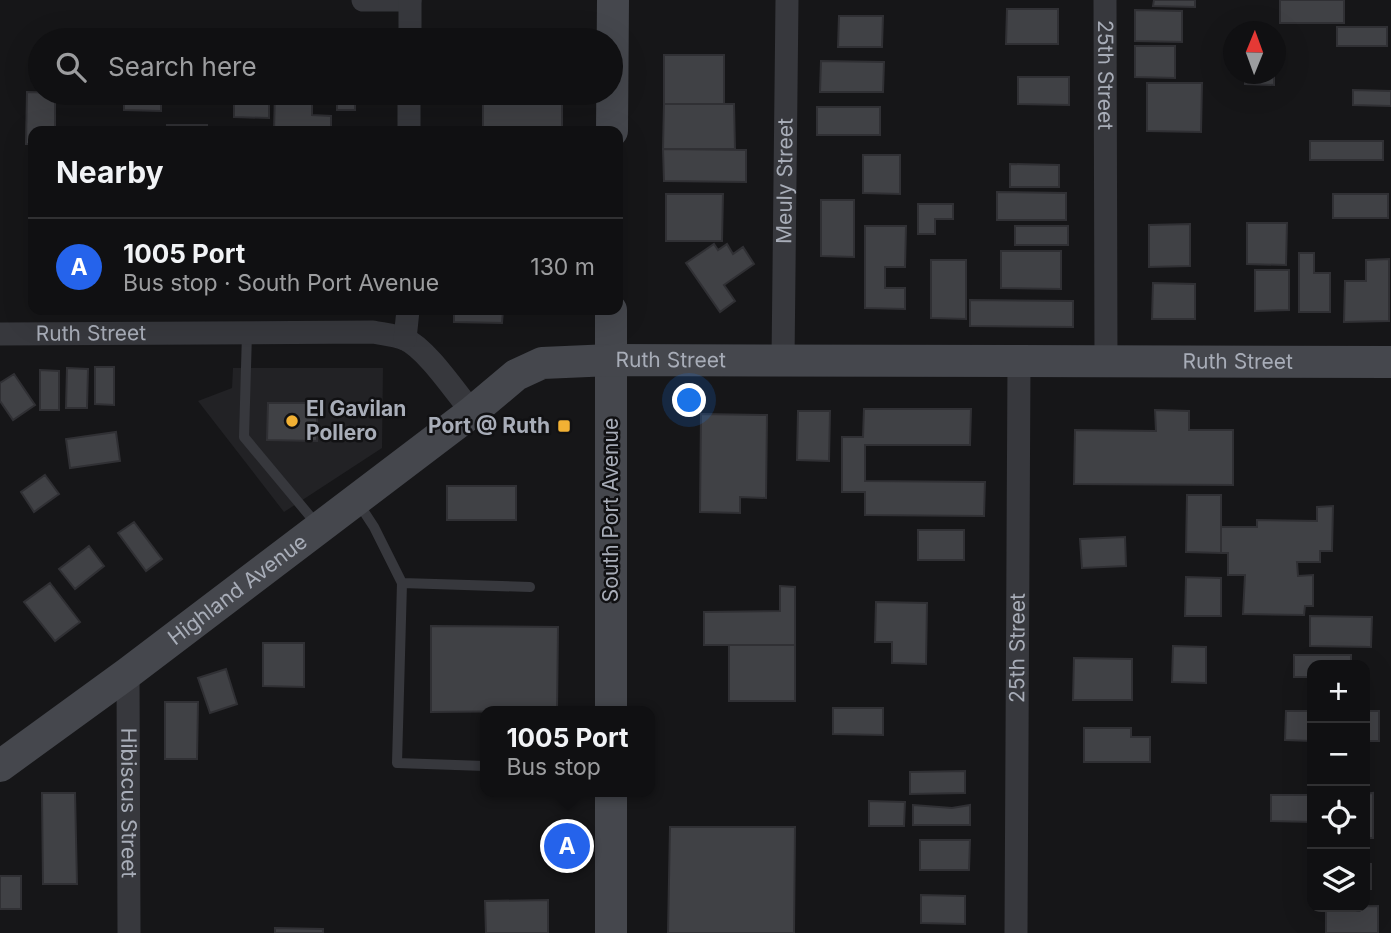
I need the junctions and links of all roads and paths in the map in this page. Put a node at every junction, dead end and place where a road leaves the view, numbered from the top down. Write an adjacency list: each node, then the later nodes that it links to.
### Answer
1 (363, 0): 2 (street)
2 (410, 0): 6 (street)
3 (613, 0): 7 (street)
4 (787, 0): 18 (street, Meuly Street)
5 (1105, 0): 20 (street, 25th Street)
6 (410, 28)
7 (613, 28)
8 (409, 105): 10 (street)
9 (612, 105): 11 (street)
10 (409, 126)
11 (612, 126)
12 (407, 315): 16 (street)
13 (611, 315): 17 (street, South Port Avenue)
14 (247, 333): 15 (street, Ruth Street); 16 (street, Ruth Street); 24 (lane)
15 (0, 334)
16 (405, 339): 22 (street, Ruth Street)
17 (611, 360): 18 (street, Ruth Street); 22 (street, Ruth Street); 28 (street, South Port Avenue)
18 (783, 361): 19 (street, Ruth Street)
19 (1019, 361): 20 (street, Ruth Street); 34 (street, 25th Street)
20 (1106, 362): 21 (street, Ruth Street)
21 (1391, 362)
22 (472, 412): 23 (street, Highland Avenue)
23 (356, 500): 24 (street, Highland Avenue); 25 (lane)
24 (320, 528): 27 (street, Highland Avenue)
25 (402, 583): 26 (lane); 30 (lane)
26 (530, 587)
27 (128, 673): 29 (street, Highland Avenue); 32 (street, Hibiscus Street)
28 (611, 706)
29 (0, 766)
30 (480, 766)
31 (611, 797): 33 (street)
32 (129, 933)
33 (611, 933)
34 (1016, 933)

